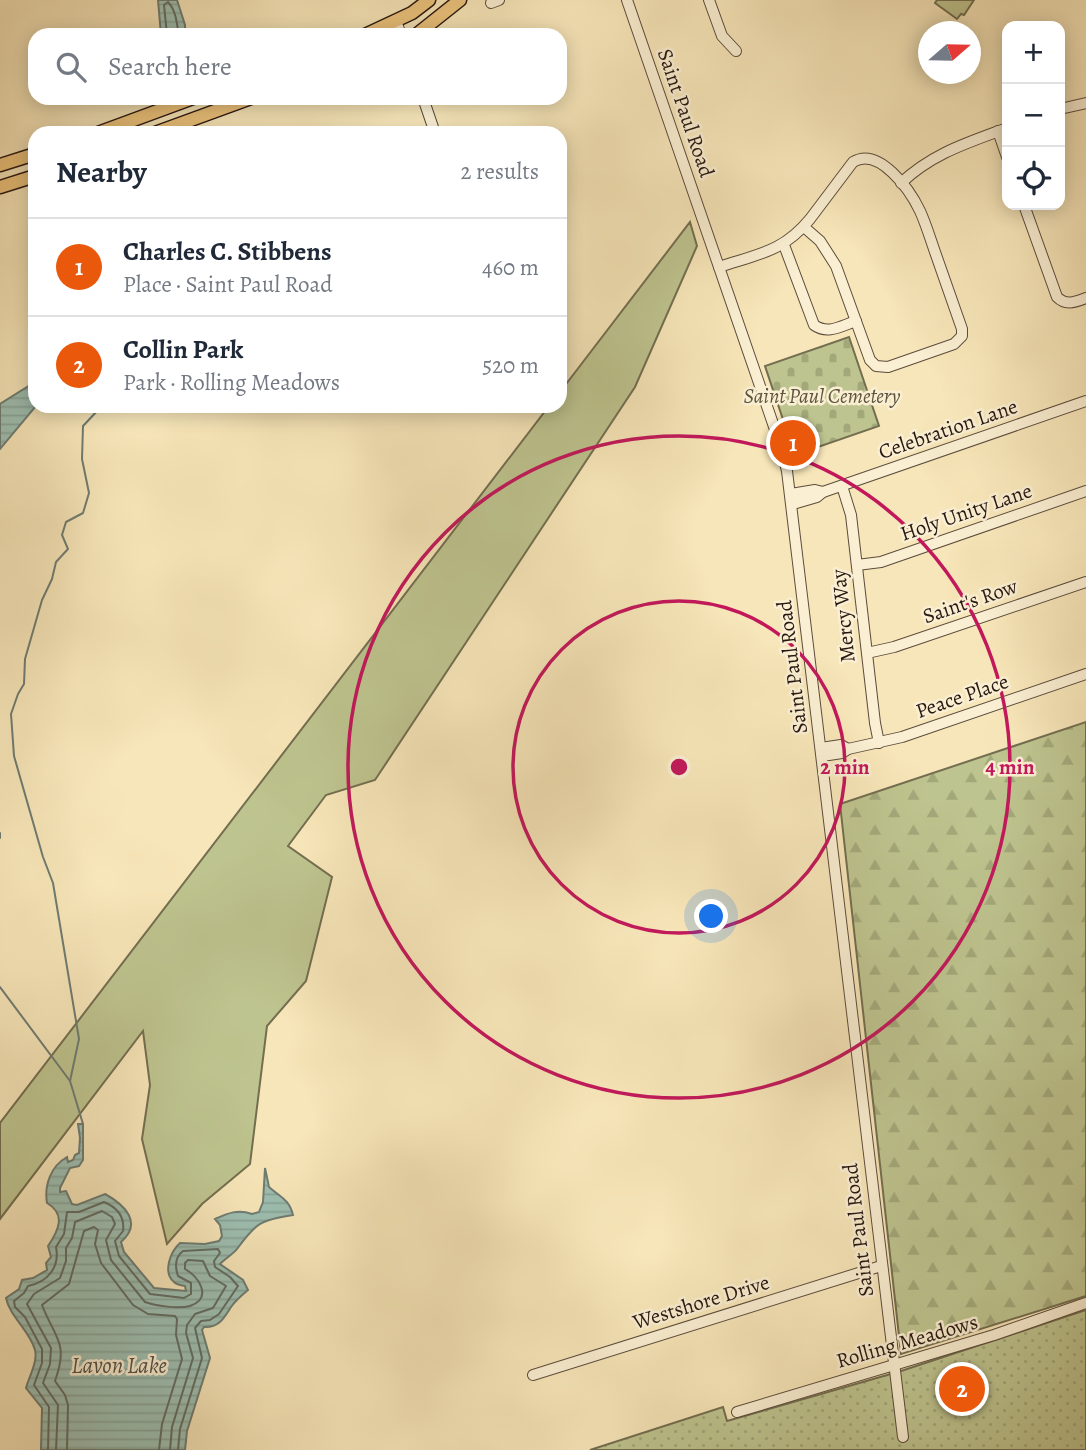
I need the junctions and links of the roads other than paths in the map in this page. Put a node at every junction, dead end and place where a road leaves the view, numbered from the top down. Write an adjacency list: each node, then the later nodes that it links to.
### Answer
1 (429, 0): 5 (main road)
2 (460, 0): 8 (main road)
3 (627, 0): 27 (street, Saint Paul Road)
4 (709, 0): 9 (street)
5 (396, 21): 6 (main road); 7 (street)
6 (380, 28)
7 (398, 28)
8 (425, 28)
9 (736, 51)
10 (1086, 103): 14 (street)
11 (174, 105): 15 (main road)
12 (232, 105): 16 (main road)
13 (425, 105): 17 (street)
14 (1065, 108)
15 (117, 126)
16 (174, 126)
17 (433, 126)
18 (1002, 130): 22 (street)
19 (28, 156): 20 (main road)
20 (0, 165)
21 (28, 178): 23 (main road)
22 (901, 183): 25 (street); 29 (street)
23 (0, 187)
24 (1026, 210): 28 (street)
25 (804, 227): 26 (street); 29 (street)
26 (784, 244): 27 (street); 29 (street)
27 (719, 267): 33 (street, Saint Paul Road)
28 (1086, 298)
29 (856, 321)
30 (1086, 401): 31 (street, Celebration Lane)
31 (842, 486): 33 (street, Celebration Lane); 34 (street, Mercy Way)
32 (1086, 491): 34 (street, Holy Unity Lane)
33 (792, 499): 39 (street, Saint Paul Road)
34 (857, 565): 36 (street, Mercy Way)
35 (1086, 582): 36 (street, Saint's Row)
36 (867, 653): 38 (street, Mercy Way)
37 (1086, 674): 38 (street, Peace Place)
38 (879, 743): 39 (street, Peace Place)
39 (821, 752): 40 (street, Saint Paul Road)
40 (881, 1266): 42 (street, Saint Paul Road); 43 (street, Westshore Drive)
41 (1086, 1303): 42 (street, Rolling Meadows)
42 (894, 1364): 44 (street, Rolling Meadows); 45 (street, Saint Paul Road)
43 (533, 1375)
44 (737, 1412)
45 (903, 1437)

